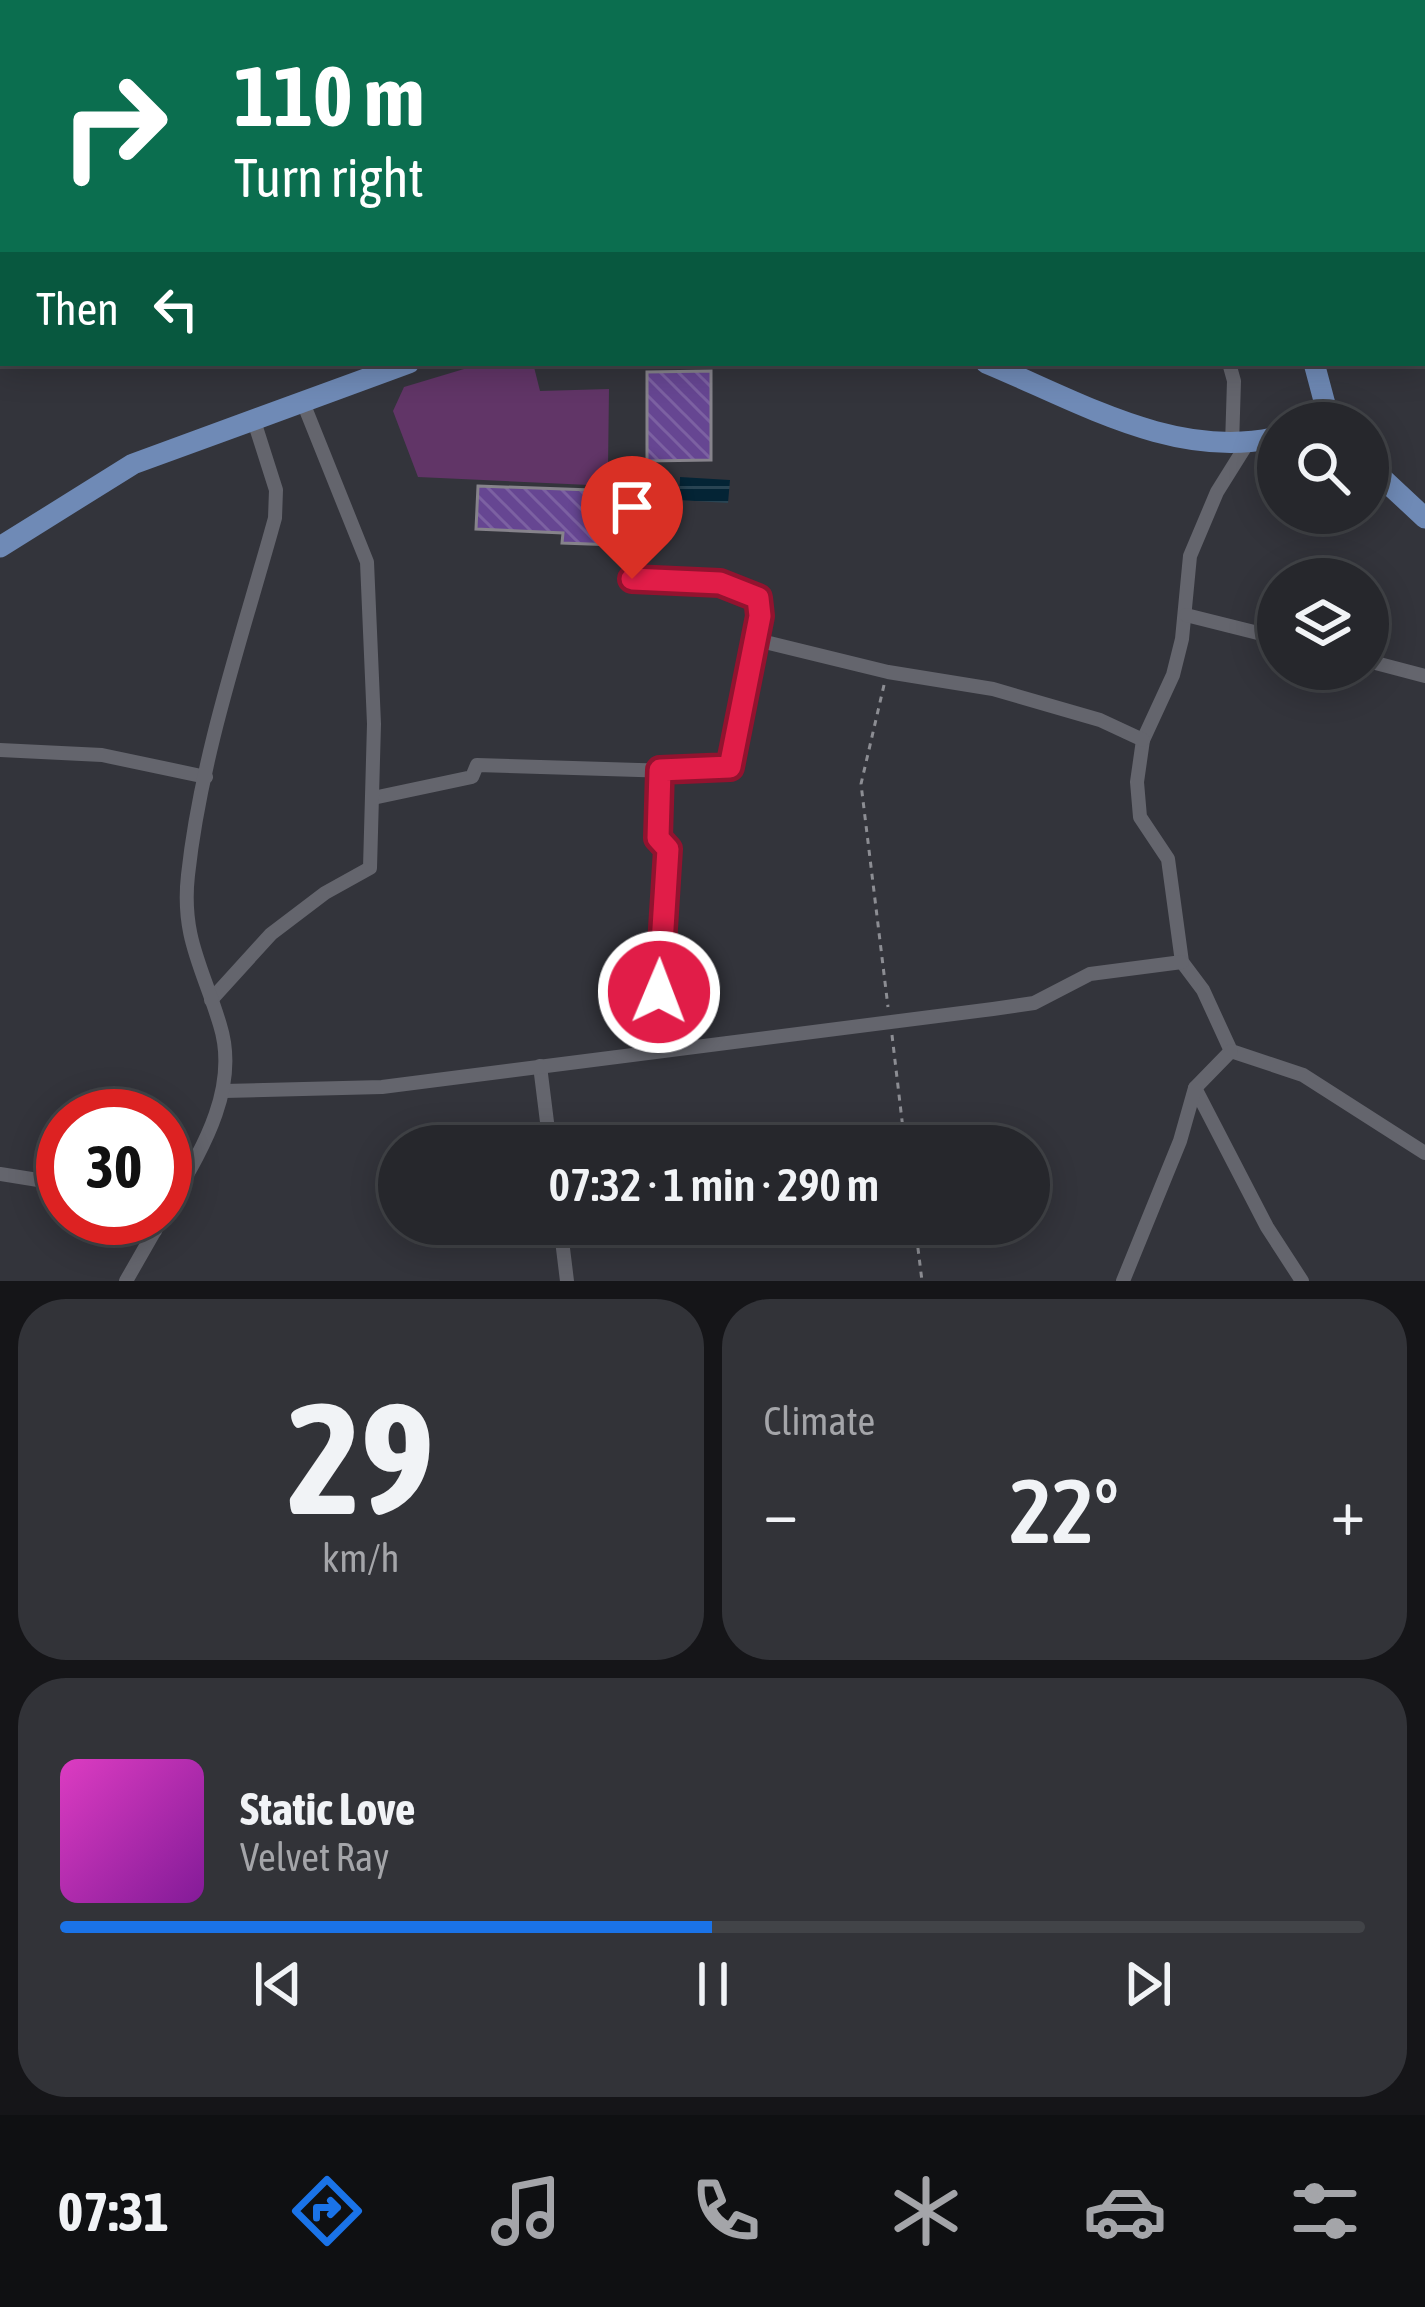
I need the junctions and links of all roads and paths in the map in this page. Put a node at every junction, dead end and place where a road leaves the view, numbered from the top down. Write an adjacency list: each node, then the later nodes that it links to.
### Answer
1 (402, 366): 6 (main road)
2 (993, 366): 9 (main road)
3 (1230, 366): 9 (street)
4 (1314, 366): 5 (main road)
5 (1319, 402)
6 (304, 405): 7 (main road); 24 (street)
7 (254, 421): 12 (main road); 23 (street)
8 (1257, 440): 9 (main road)
9 (1239, 444): 14 (street)
10 (1389, 485): 11 (main road)
11 (1425, 518)
12 (0, 547)
13 (632, 579): 16 (street)
14 (1186, 615): 15 (street); 20 (street)
15 (1257, 633)
16 (757, 640): 18 (street); 22 (street)
17 (1389, 667): 19 (street)
18 (887, 672): 20 (street); 27 (path)
19 (1425, 676)
20 (1143, 740): 25 (street)
21 (0, 750): 23 (street)
22 (660, 770): 24 (street); 28 (street)
23 (206, 777): 26 (street)
24 (373, 798): 26 (street)
25 (1182, 962): 27 (street); 29 (street)
26 (211, 1000): 32 (street)
27 (890, 1021): 28 (street); 34 (path)
28 (660, 1051): 30 (street)
29 (1231, 1051): 31 (street); 35 (street)
30 (539, 1066): 32 (street); 33 (street)
31 (1195, 1088): 45 (street); 46 (street)
32 (224, 1091): 36 (street)
33 (547, 1125)
34 (902, 1125)
35 (1425, 1153)
36 (192, 1166)
37 (0, 1174): 38 (street)
38 (36, 1180)
39 (147, 1245): 42 (street)
40 (563, 1245): 43 (street)
41 (918, 1245): 44 (path)
42 (126, 1281)
43 (567, 1281)
44 (922, 1281)
45 (1123, 1281)
46 (1302, 1281)

